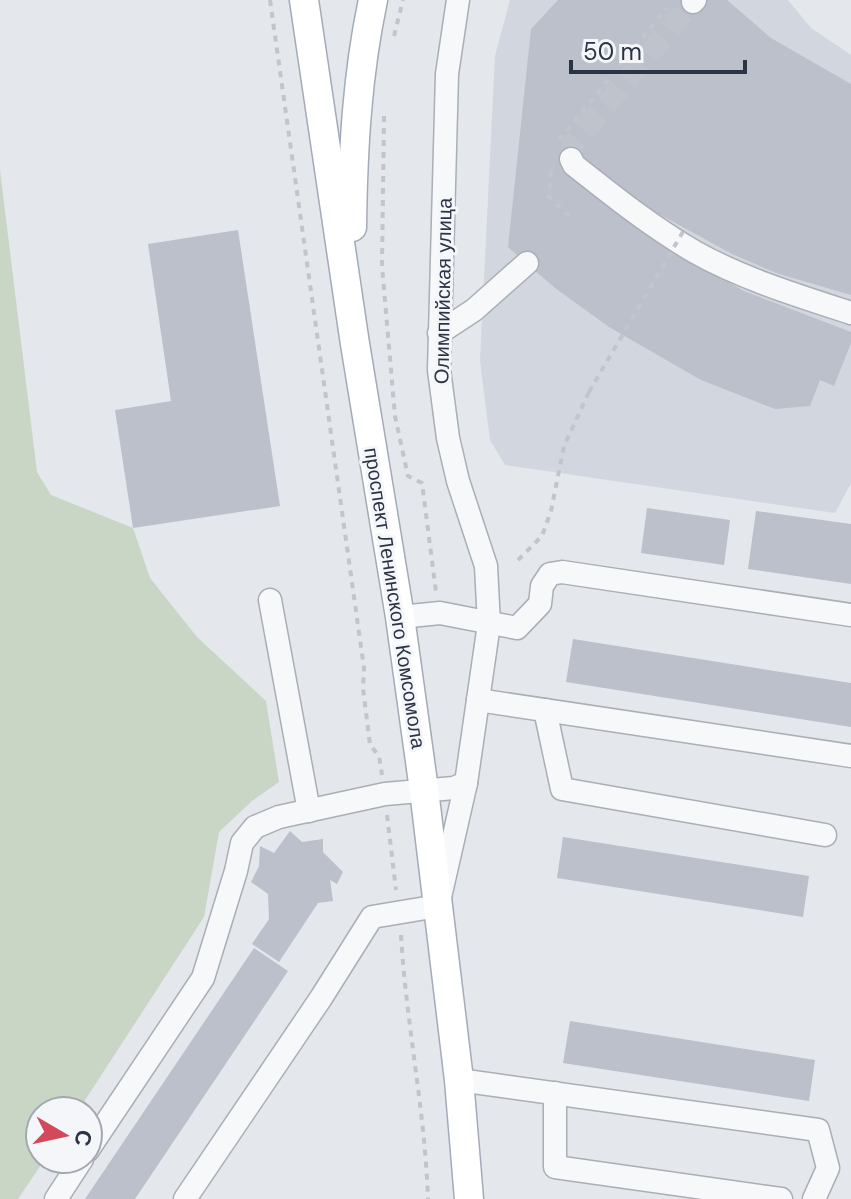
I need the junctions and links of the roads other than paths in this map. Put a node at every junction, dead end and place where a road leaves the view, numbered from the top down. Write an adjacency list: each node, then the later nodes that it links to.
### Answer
1 (304, 0): 8 (main road, проспект Ленинского Комсомола)
2 (373, 0): 8 (main road)
3 (458, 0): 7 (street, Олимпийская улица)
4 (559, 157): 6 (street)
5 (527, 263): 7 (street)
6 (851, 313)
7 (439, 333): 12 (street, Олимпийская улица)
8 (355, 344): 11 (main road, проспект Ленинского Комсомола)
9 (270, 600): 18 (street)
10 (851, 615): 12 (street)
11 (400, 617): 12 (street); 17 (main road, проспект Ленинского Комсомола)
12 (489, 624): 13 (street, Олимпийская улица)
13 (478, 700): 14 (street); 16 (street, Олимпийская улица)
14 (545, 710): 15 (street); 19 (street)
15 (851, 756)
16 (466, 783): 17 (street); 20 (street, Олимпийская улица)
17 (424, 790): 18 (street); 20 (main road, проспект Ленинского Комсомола)
18 (309, 811): 23 (street)
19 (825, 835)
20 (438, 906): 21 (main road, проспект Ленинского Комсомола); 26 (street)
21 (459, 1080): 22 (street); 27 (main road, проспект Ленинского Комсомола)
22 (555, 1093): 28 (street); 29 (street)
23 (104, 1126)
24 (72, 1175): 25 (street)
25 (56, 1199)
26 (185, 1199)
27 (469, 1199)
28 (781, 1199)
29 (814, 1199)

